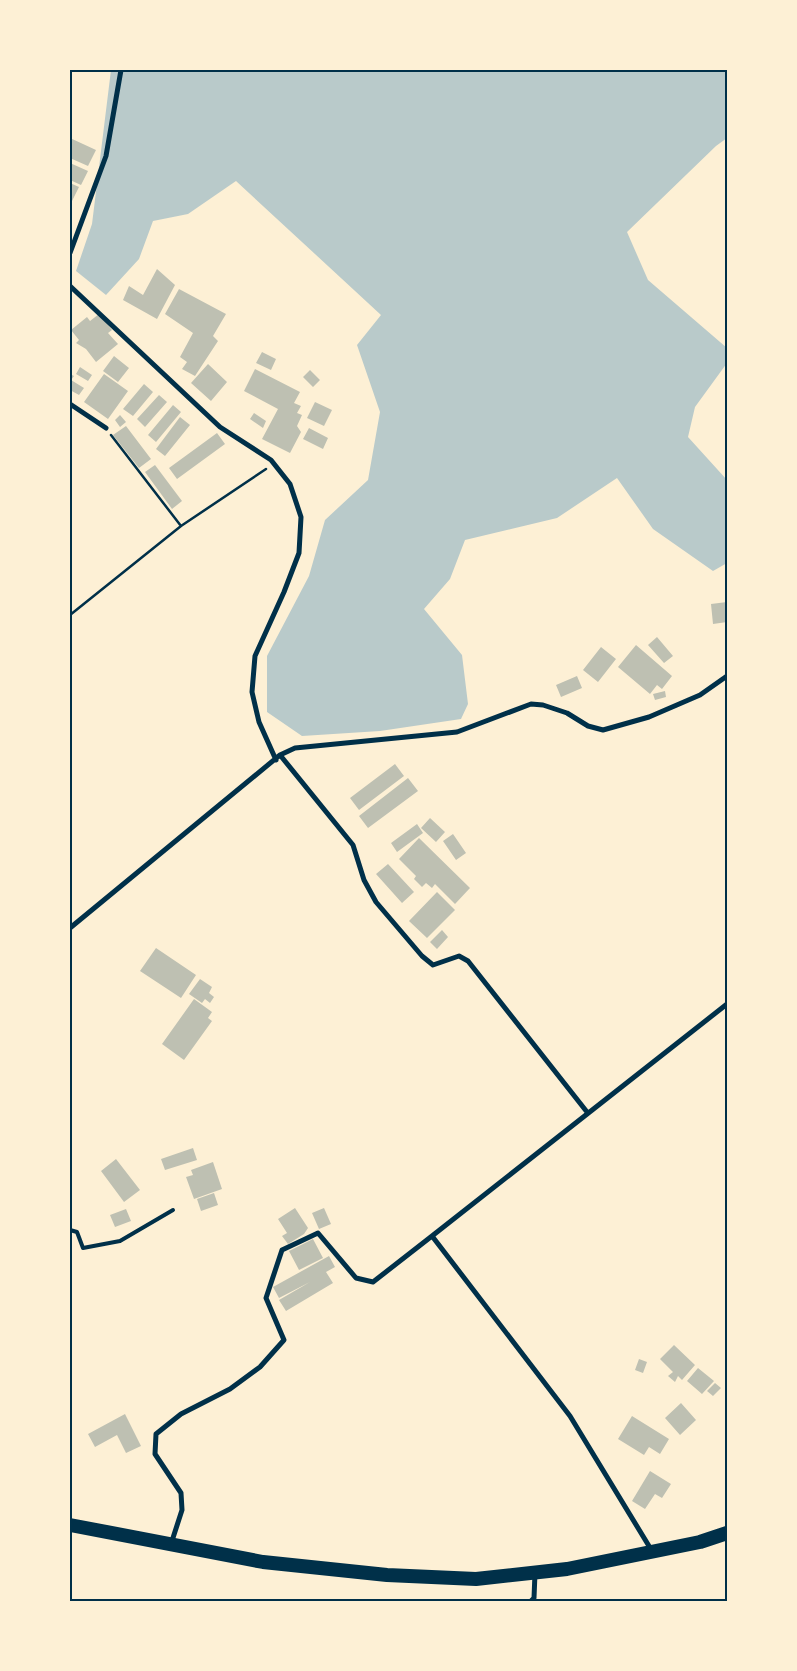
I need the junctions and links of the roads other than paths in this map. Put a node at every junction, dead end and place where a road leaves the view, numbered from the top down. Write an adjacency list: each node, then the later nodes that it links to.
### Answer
1 (122, 70): 2 (street)
2 (70, 253)
3 (70, 286): 8 (street)
4 (70, 404): 5 (street)
5 (106, 428)
6 (727, 676): 7 (street)
7 (280, 755): 8 (street); 11 (street)
8 (276, 760): 9 (street)
9 (70, 928)
10 (727, 1004): 11 (street)
11 (587, 1112): 14 (street)
12 (173, 1210): 13 (lane)
13 (70, 1230)
14 (432, 1236): 17 (street); 18 (street)
15 (70, 1525): 17 (highway)
16 (727, 1533): 18 (highway)
17 (171, 1544): 19 (highway)
18 (652, 1552): 19 (highway)
19 (536, 1572): 20 (street)
20 (531, 1601)

